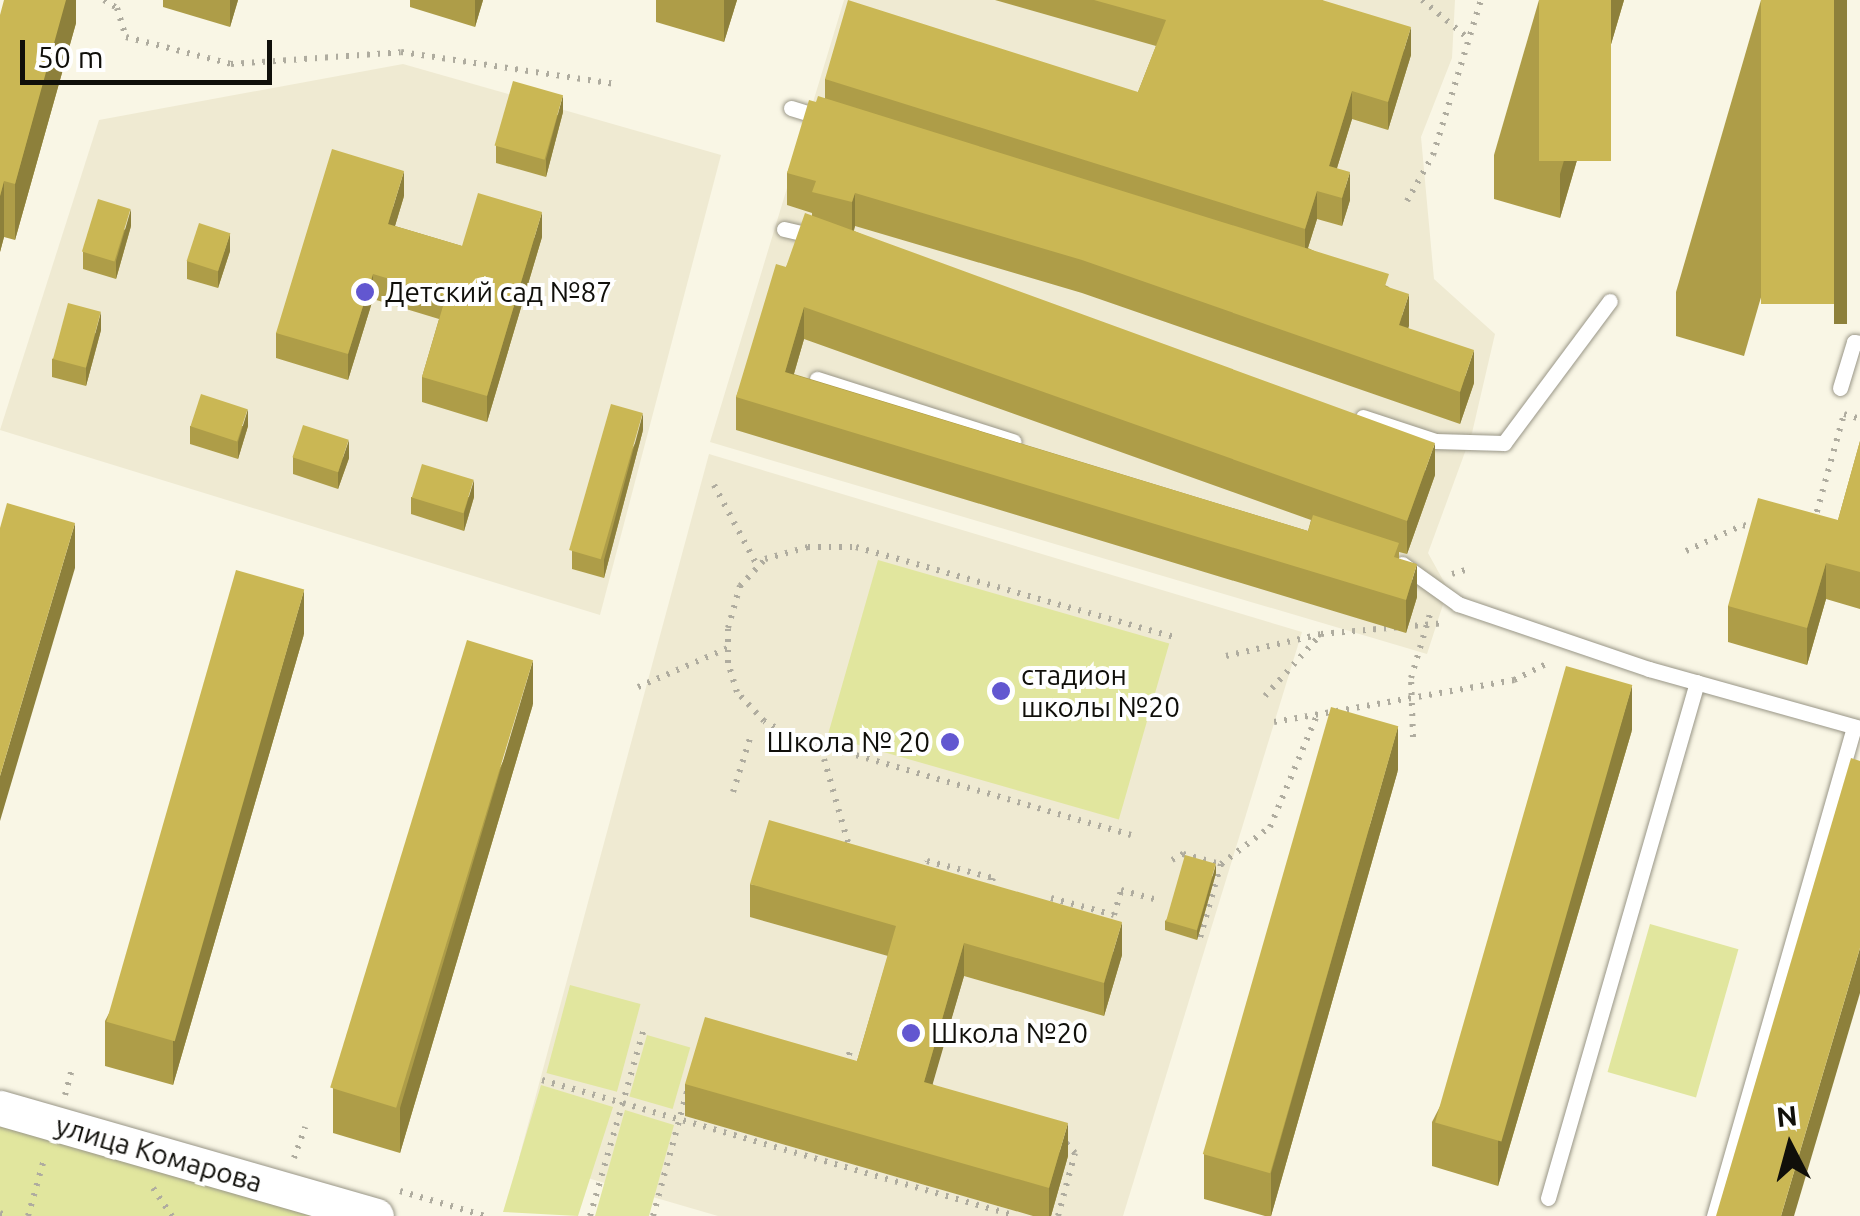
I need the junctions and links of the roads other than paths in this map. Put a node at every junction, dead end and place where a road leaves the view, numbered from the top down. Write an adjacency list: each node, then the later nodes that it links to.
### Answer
1 (791, 108): 2 (lane)
2 (846, 124)
3 (784, 229): 4 (lane)
4 (838, 242)
5 (1610, 302): 9 (lane)
6 (1860, 343): 8 (lane)
7 (816, 379): 10 (lane)
8 (1840, 388)
9 (1341, 409)
10 (1039, 450)
11 (1392, 561): 12 (lane)
12 (1697, 682): 13 (lane); 15 (lane)
13 (1857, 727): 17 (lane)
14 (0, 1108): 16 (street, улица Комарова)
15 (1548, 1198)
16 (376, 1216)
17 (1714, 1216)

